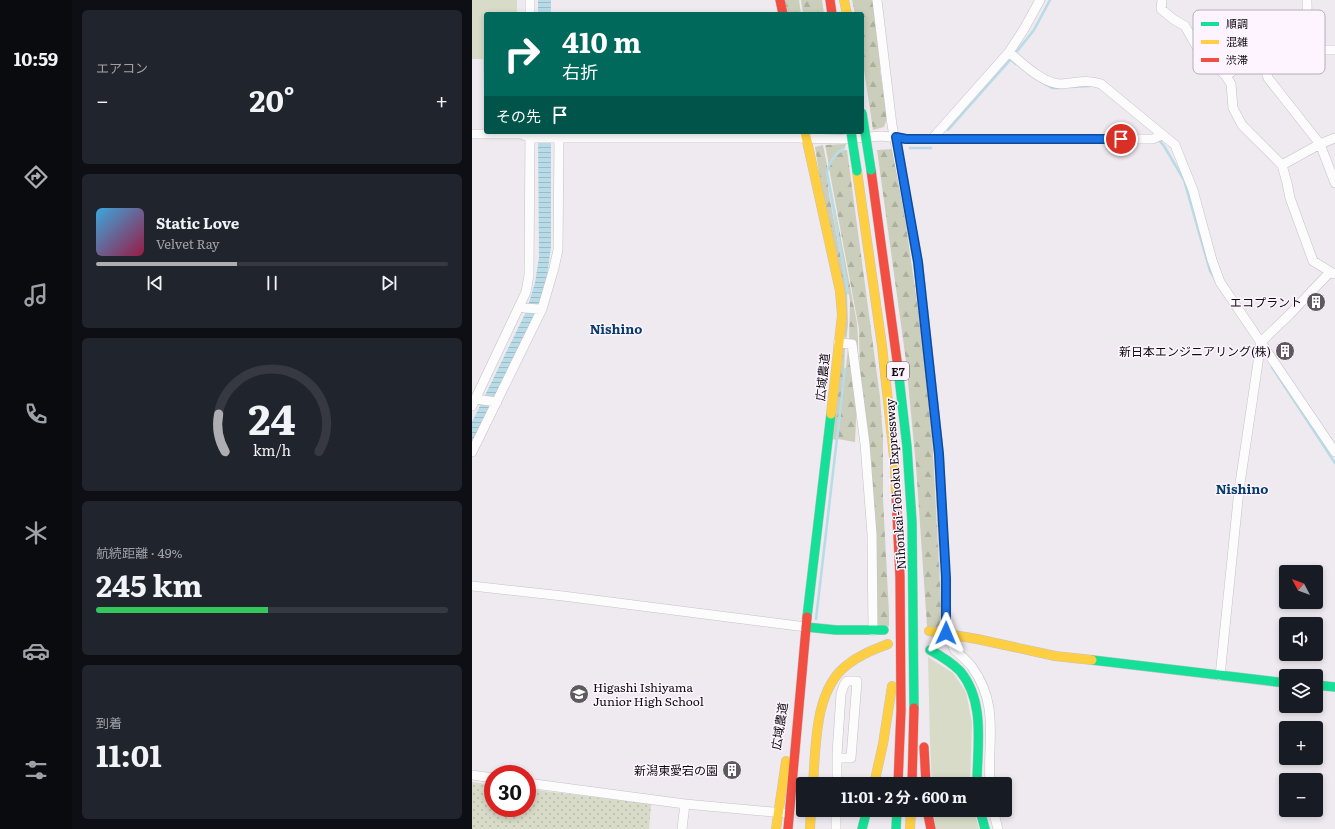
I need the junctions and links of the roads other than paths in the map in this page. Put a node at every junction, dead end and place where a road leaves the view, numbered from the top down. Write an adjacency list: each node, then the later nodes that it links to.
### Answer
1 (530, 0): 8 (street)
2 (780, 0): 9 (main road)
3 (830, 0): 10 (main road)
4 (844, 0): 11 (main road)
5 (877, 0): 24 (street)
6 (1040, 0): 13 (street)
7 (1162, 0): 12 (street)
8 (530, 12)
9 (783, 12)
10 (832, 12)
11 (846, 12)
12 (1193, 39)
13 (1009, 52): 21 (street); 26 (street)
14 (1229, 74): 16 (street)
15 (1267, 74): 27 (street)
16 (1226, 76): 28 (street)
17 (864, 126): 40 (main road, Nihonkai-Tohoku Expressway / E7, bridge)
18 (472, 134): 22 (street)
19 (851, 134): 39 (main road, Nihonkai-Tohoku Expressway / E7, bridge)
20 (806, 135): 23 (street); 24 (street); 34 (main road, 広域農道)
21 (1162, 135): 26 (street); 33 (street)
22 (532, 136): 23 (street); 35 (street)
23 (558, 137): 36 (street)
24 (896, 137): 26 (street); 46 (street)
25 (1335, 138): 27 (street)
26 (932, 139)
27 (1320, 144): 28 (street); 29 (street)
28 (1282, 165): 30 (street)
29 (1335, 183)
30 (1332, 274): 33 (street)
31 (524, 308): 32 (street)
32 (540, 310)
33 (1261, 342): 38 (street); 49 (street)
34 (838, 343): 42 (main road, 広域農道); 43 (street)
35 (476, 402): 36 (street)
36 (495, 402): 37 (street)
37 (472, 452)
38 (1335, 452)
39 (895, 466): 58 (main road); 59 (main road, Nihonkai-Tohoku Expressway / E7)
40 (914, 573): 60 (main road, Nihonkai-Tohoku Expressway / E7); 61 (main road)
41 (472, 586): 42 (street)
42 (806, 627): 43 (main road); 66 (main road, 広域農道); 67 (main road, 広域農道)
43 (873, 630): 44 (main road)
44 (884, 630)
45 (929, 631): 46 (main road)
46 (950, 633): 49 (main road); 63 (street)
47 (888, 644): 56 (main road)
48 (930, 650): 62 (main road)
49 (1220, 676): 50 (main road)
50 (1279, 682)
51 (1323, 686): 52 (main road)
52 (1335, 687)
53 (837, 758): 53 (street); 57 (street)
54 (472, 775): 55 (street)
55 (484, 777)
56 (815, 777)
57 (837, 777)
58 (876, 777)
59 (898, 777)
60 (912, 777)
61 (926, 777)
62 (977, 777)
63 (990, 777)
64 (536, 784): 65 (street)
65 (685, 804): 66 (street); 76 (street)
66 (778, 813): 67 (street); 77 (main road, 広域農道)
67 (789, 814): 78 (main road, 広域農道)
68 (811, 817): 79 (main road)
69 (836, 817): 80 (street)
70 (865, 817): 81 (main road)
71 (897, 817): 82 (main road)
72 (911, 817): 83 (main road)
73 (928, 817): 84 (main road)
74 (982, 817): 85 (main road)
75 (995, 817): 86 (street)
76 (682, 829)
77 (776, 829)
78 (788, 829)
79 (810, 829)
80 (836, 829)
81 (862, 829)
82 (896, 829)
83 (910, 829)
84 (931, 829)
85 (985, 829)
86 (998, 829)

